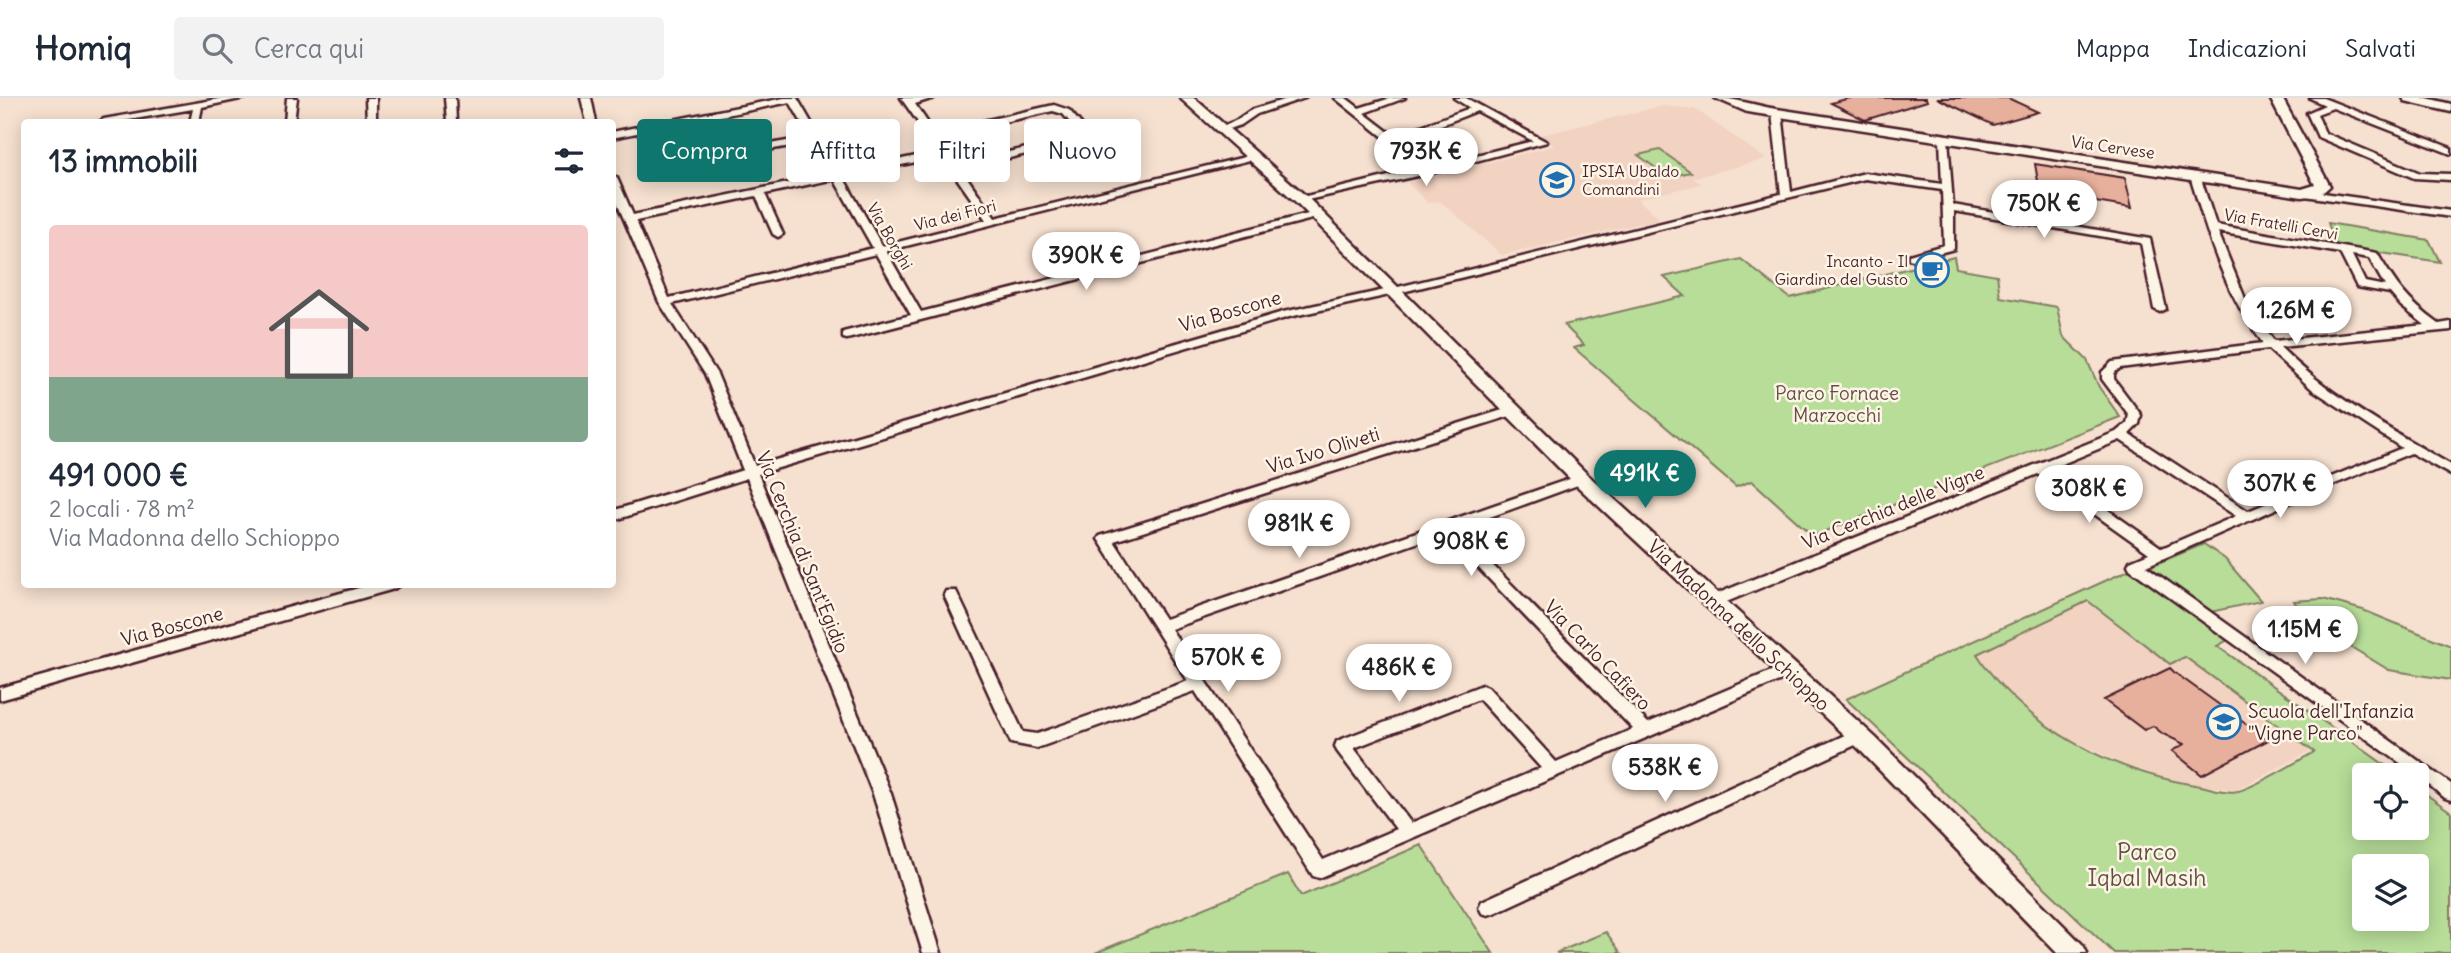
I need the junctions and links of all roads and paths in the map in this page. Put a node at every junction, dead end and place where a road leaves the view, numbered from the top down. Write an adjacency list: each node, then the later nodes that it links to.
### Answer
1 (240, 98): 19 (street)
2 (292, 98): 27 (street)
3 (371, 98): 28 (street)
4 (450, 98): 29 (street)
5 (588, 98): 30 (street)
6 (929, 98): 18 (street)
7 (1185, 98): 34 (street, Via Madonna dello Schioppo)
8 (1300, 98): 34 (street)
9 (1340, 98): 23 (street)
10 (1400, 98): 23 (street)
11 (1458, 98): 21 (street)
12 (1721, 98): 24 (street, Via Cervese)
13 (1752, 98): 24 (street, Via Cervese)
14 (2276, 98): 47 (street)
15 (2315, 98): 20 (street)
16 (2410, 98): 22 (main road)
17 (792, 99): 31 (street, Via Borghi); 35 (street)
18 (907, 100): 32 (street)
19 (198, 105): 25 (street); 26 (street)
20 (2334, 106): 38 (street); 43 (street)
21 (1478, 108): 37 (street); 41 (street)
22 (2451, 108)
23 (1357, 111): 37 (street)
24 (1773, 113): 36 (street, Via Cervese); 52 (street)
25 (121, 119)
26 (196, 119)
27 (290, 119)
28 (372, 119)
29 (452, 119)
30 (592, 119)
31 (803, 119)
32 (921, 119)
33 (1004, 119): 39 (street)
34 (1220, 129): 40 (street, Via Madonna dello Schioppo)
35 (616, 134)
36 (1945, 139): 42 (street, Via Cervese); 49 (street)
37 (1393, 140): 41 (street)
38 (2451, 151)
39 (1010, 155)
40 (1253, 158): 54 (street, Via Madonna dello Schioppo); 59 (street, Via dei Fiori)
41 (1431, 170): 54 (street)
42 (2195, 177): 51 (street, Via Cervese); 60 (street)
43 (2451, 177)
44 (800, 182): 50 (street)
45 (840, 182): 63 (street, Via Borghi)
46 (965, 182): 59 (street)
47 (2323, 186): 51 (street); 53 (street)
48 (616, 188): 58 (street, Via Cerchia di Sant'Egidio)
49 (1947, 188): 52 (street, Via Boscone); 55 (street)
50 (759, 191): 58 (street); 61 (street)
51 (2302, 193): 53 (street, Via Cervese)
52 (1786, 196): 66 (street, Via Boscone)
53 (2342, 199): 56 (street, Via Cervese)
54 (1301, 200): 57 (street, Via Madonna dello Schioppo)
55 (1948, 207): 64 (street); 68 (street)
56 (2451, 214)
57 (1316, 215): 66 (street, Via Madonna dello Schioppo); 69 (street)
58 (629, 219): 67 (street, Via Cerchia di Sant'Egidio)
59 (993, 222): 63 (street, Via dei Fiori)
60 (2212, 228): 62 (street, Via Fratelli Cervi); 73 (street)
61 (778, 234)
62 (2344, 250): 65 (street, Via Fratelli Cervi); 65 (street, Via Fratelli Cervi)
63 (879, 251): 67 (street, Via dei Fiori); 69 (street, Via Borghi)
64 (1913, 257)
65 (2391, 290): 71 (street, Via Fratelli Cervi)
66 (1394, 291): 74 (street, Via Madonna dello Schioppo); 79 (street, Via Boscone)
67 (665, 302): 79 (street, Via Cerchia di Sant'Egidio)
68 (2160, 309)
69 (918, 317): 72 (street)
70 (2451, 326): 71 (street)
71 (2436, 327): 73 (street)
72 (847, 335)
73 (2270, 346): 75 (street); 76 (street)
74 (1512, 411): 80 (street, Via Madonna dello Schioppo); 88 (street, Via Ivo Oliveti)
75 (2121, 435): 77 (street, Via Cerchia delle Vigne); 82 (street)
76 (2413, 448): 78 (street); 82 (street)
77 (2039, 467): 84 (street); 87 (street, Via Cerchia delle Vigne)
78 (2451, 471)
79 (750, 472): 81 (street, Via Boscone); 98 (street, Via Cerchia di Sant'Egidio)
80 (1581, 479): 83 (street); 87 (street, Via Madonna dello Schioppo)
81 (616, 515)
82 (2246, 516): 84 (street)
83 (1447, 527): 88 (street); 92 (street, Via Carlo Cafiero)
84 (2159, 553): 95 (street)
85 (380, 588): 91 (street, Via Boscone)
86 (951, 595): 90 (street)
87 (1714, 601): 89 (street, Via Madonna dello Schioppo)
88 (1162, 626): 90 (street)
89 (1789, 670): 92 (street); 93 (street, Via Madonna dello Schioppo)
90 (1199, 683): 96 (street)
91 (0, 694)
92 (1645, 731): 94 (street)
93 (1858, 736): 97 (street); 99 (street, Via Madonna dello Schioppo)
94 (1553, 770): 96 (street); 96 (street)
95 (2451, 793)
96 (1408, 832)
97 (1488, 907)
98 (932, 953)
99 (2074, 953)

